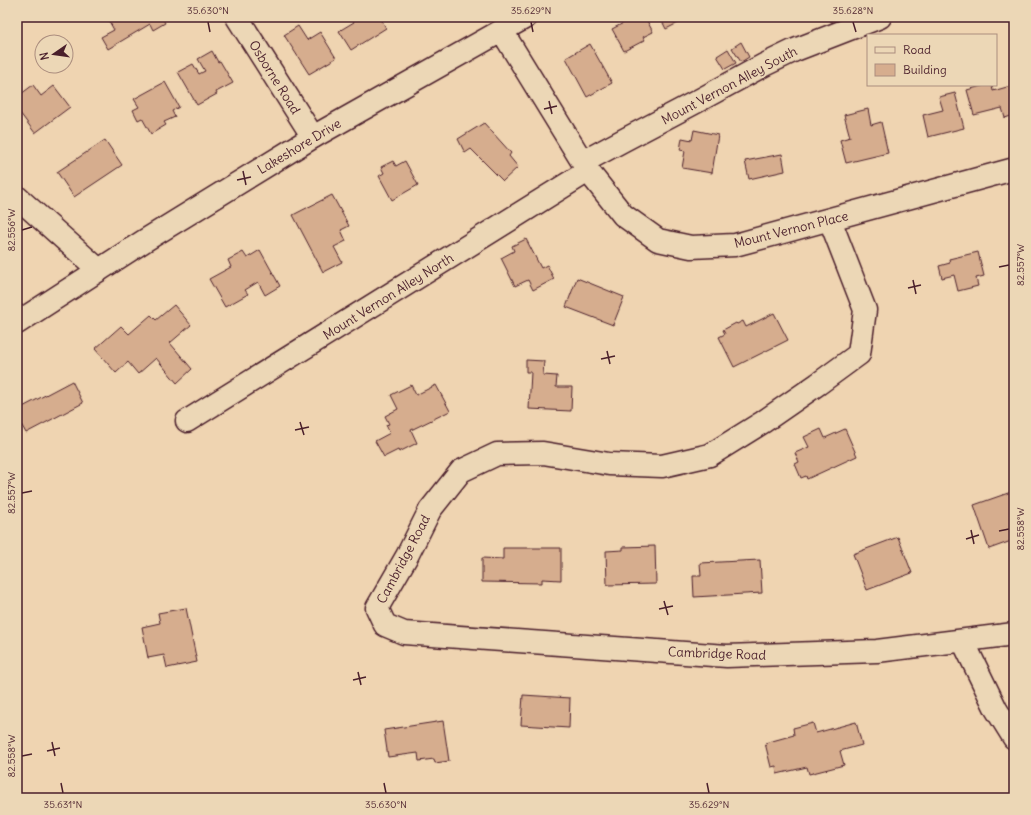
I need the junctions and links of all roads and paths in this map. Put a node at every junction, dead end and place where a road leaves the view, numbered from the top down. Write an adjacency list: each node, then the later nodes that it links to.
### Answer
1 (237, 17): 5 (street, Osborne Road)
2 (880, 17): 6 (street, Mount Vernon Alley South)
3 (523, 18): 4 (street, Lakeshore Drive)
4 (502, 31): 5 (street, Lakeshore Drive); 6 (street, Mount Vernon Place)
5 (313, 137): 10 (street, Lakeshore Drive)
6 (585, 167): 9 (street, Mount Vernon Place); 12 (street, Mount Vernon Alley North)
7 (1014, 169): 9 (street, Mount Vernon Place)
8 (17, 197): 10 (street)
9 (830, 220): 14 (street, Cambridge Road)
10 (99, 270): 11 (street, Lakeshore Drive)
11 (17, 323)
12 (187, 421)
13 (1014, 634): 14 (street, Cambridge Road)
14 (963, 640): 15 (street)
15 (1014, 738)

